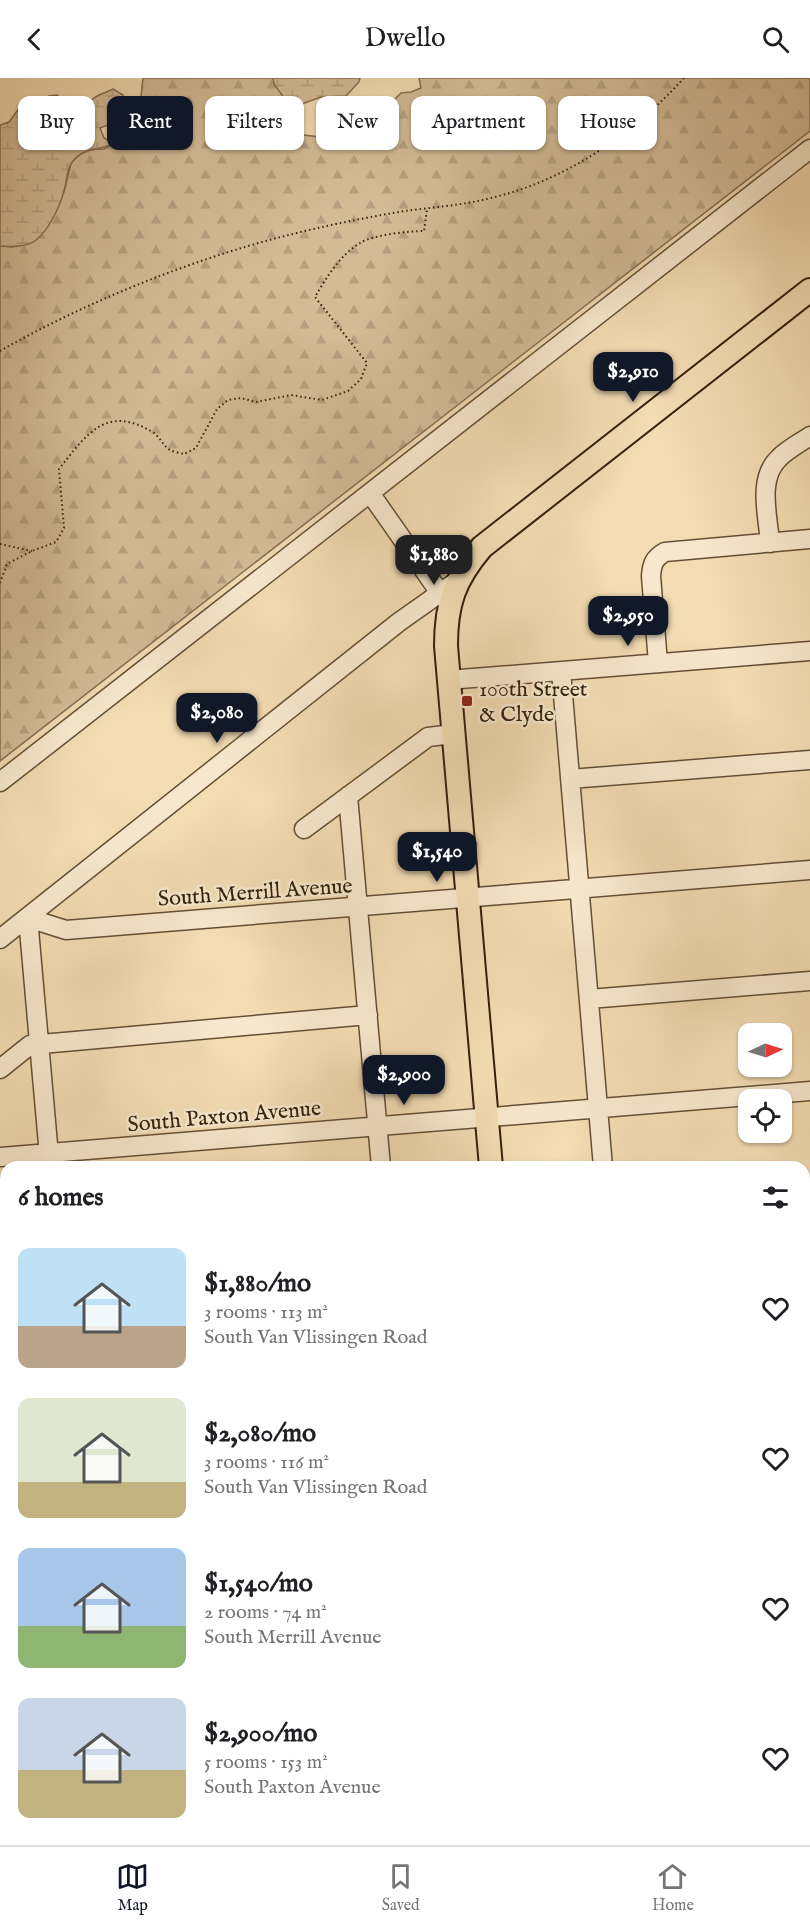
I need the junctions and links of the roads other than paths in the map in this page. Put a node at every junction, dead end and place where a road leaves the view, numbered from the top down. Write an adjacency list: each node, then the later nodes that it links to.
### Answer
1 (810, 148): 4 (street)
2 (810, 290): 7 (main road)
3 (810, 436): 6 (street)
4 (370, 493): 7 (street); 15 (street)
5 (810, 539): 6 (street)
6 (770, 543): 9 (street)
7 (448, 587): 11 (main road); 22 (street)
8 (810, 651): 9 (street)
9 (658, 663): 10 (street)
10 (561, 671): 11 (street); 14 (street)
11 (448, 680): 12 (main road)
12 (453, 734): 16 (street); 20 (main road)
13 (810, 760): 14 (street)
14 (570, 779): 19 (street)
15 (0, 782)
16 (348, 796): 17 (street); 21 (street)
17 (304, 829)
18 (810, 870): 19 (street, South Merrill Avenue)
19 (579, 889): 20 (street, South Merrill Avenue); 25 (street)
20 (468, 898): 21 (street, South Merrill Avenue); 31 (main road)
21 (358, 907): 22 (street, South Merrill Avenue); 26 (street)
22 (28, 918): 23 (street); 27 (street)
23 (0, 939)
24 (810, 981): 25 (street)
25 (589, 999): 30 (street)
26 (368, 1015): 27 (street); 32 (street)
27 (39, 1045): 28 (street); 34 (street)
28 (0, 1069)
29 (810, 1091): 30 (street, South Paxton Avenue)
30 (598, 1108): 31 (street, South Paxton Avenue); 37 (street)
31 (487, 1117): 32 (street, South Paxton Avenue); 36 (main road)
32 (378, 1126): 34 (street, South Paxton Avenue); 35 (street)
33 (0, 1157): 34 (street, South Paxton Avenue)
34 (49, 1160)
35 (381, 1161)
36 (491, 1161)
37 (602, 1161)

